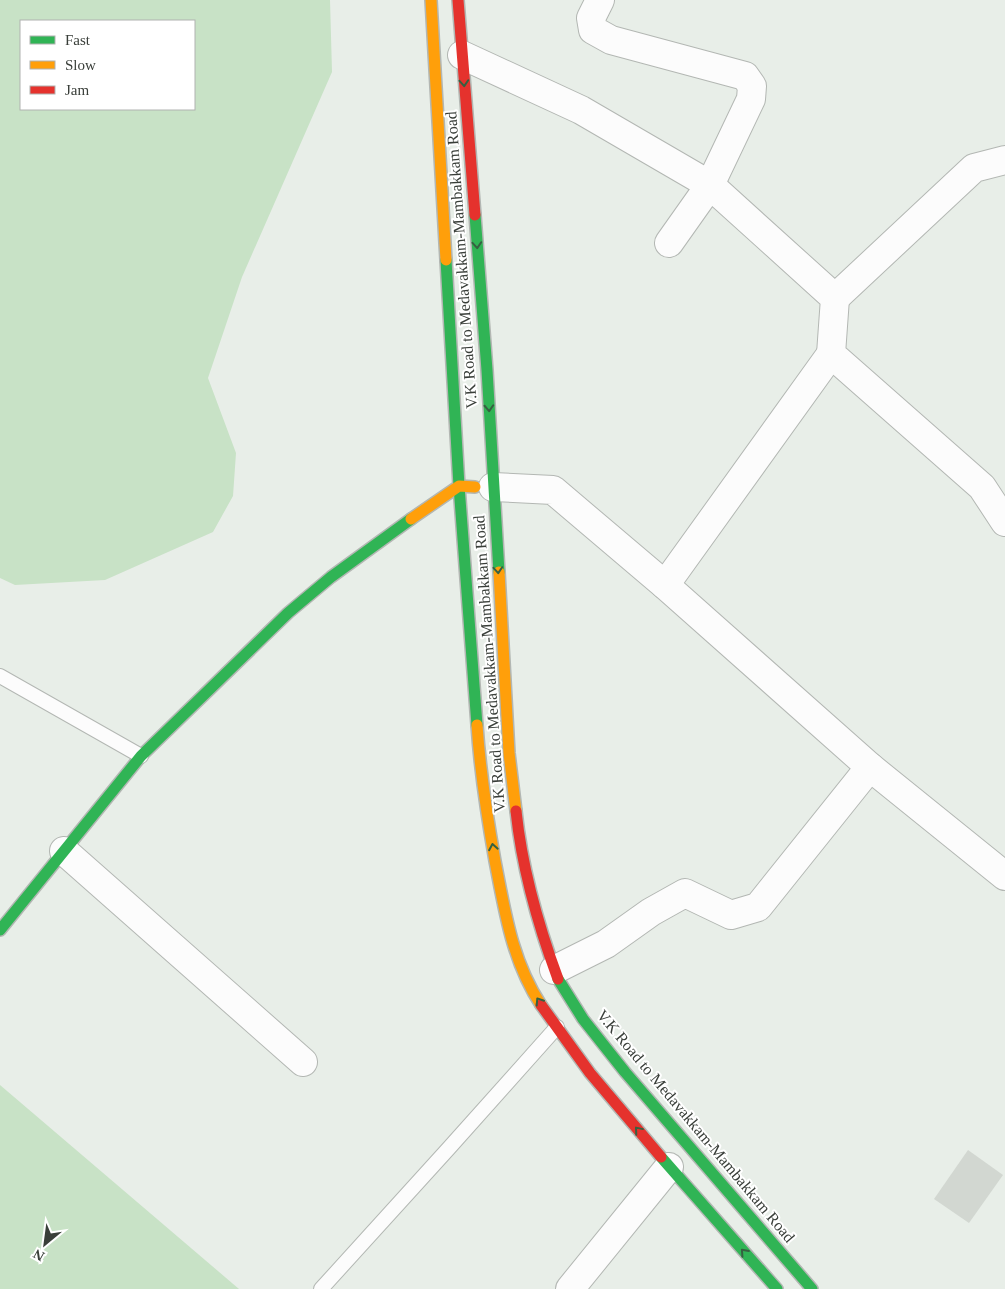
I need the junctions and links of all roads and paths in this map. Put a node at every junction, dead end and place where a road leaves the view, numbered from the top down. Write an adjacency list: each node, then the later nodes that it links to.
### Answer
1 (431, 0): 10 (street, V.K Road to Medavakkam-Mambakkam Road)
2 (458, 0): 4 (street, V.K Road to Medavakkam-Mambakkam Road)
3 (600, 0): 6 (street)
4 (462, 55): 6 (street); 11 (street, V.K Road to Medavakkam-Mambakkam Road, one-way to 11)
5 (1005, 160): 8 (street)
6 (710, 185): 7 (street); 8 (street)
7 (669, 242)
8 (835, 298): 9 (street)
9 (831, 354): 12 (street); 13 (street)
10 (459, 486): 11 (street); 15 (street); 21 (street, V.K Road to Medavakkam-Mambakkam Road, one-way to 10)
11 (493, 487): 13 (street); 20 (street, V.K Road to Medavakkam-Mambakkam Road, one-way to 20)
12 (1005, 522)
13 (665, 585): 16 (street)
14 (0, 676): 15 (lane)
15 (141, 756): 17 (street)
16 (870, 767): 18 (street); 20 (street)
17 (64, 851): 19 (street); 22 (street)
18 (1005, 876)
19 (0, 930)
20 (554, 970): 27 (street, V.K Road to Medavakkam-Mambakkam Road)
21 (556, 1027): 23 (street, V.K Road to Medavakkam-Mambakkam Road, one-way to 21); 24 (lane)
22 (302, 1062)
23 (669, 1167): 25 (street); 26 (street, V.K Road to Medavakkam-Mambakkam Road, one-way to 23)
24 (321, 1289)
25 (570, 1289)
26 (777, 1289)
27 (812, 1289)

